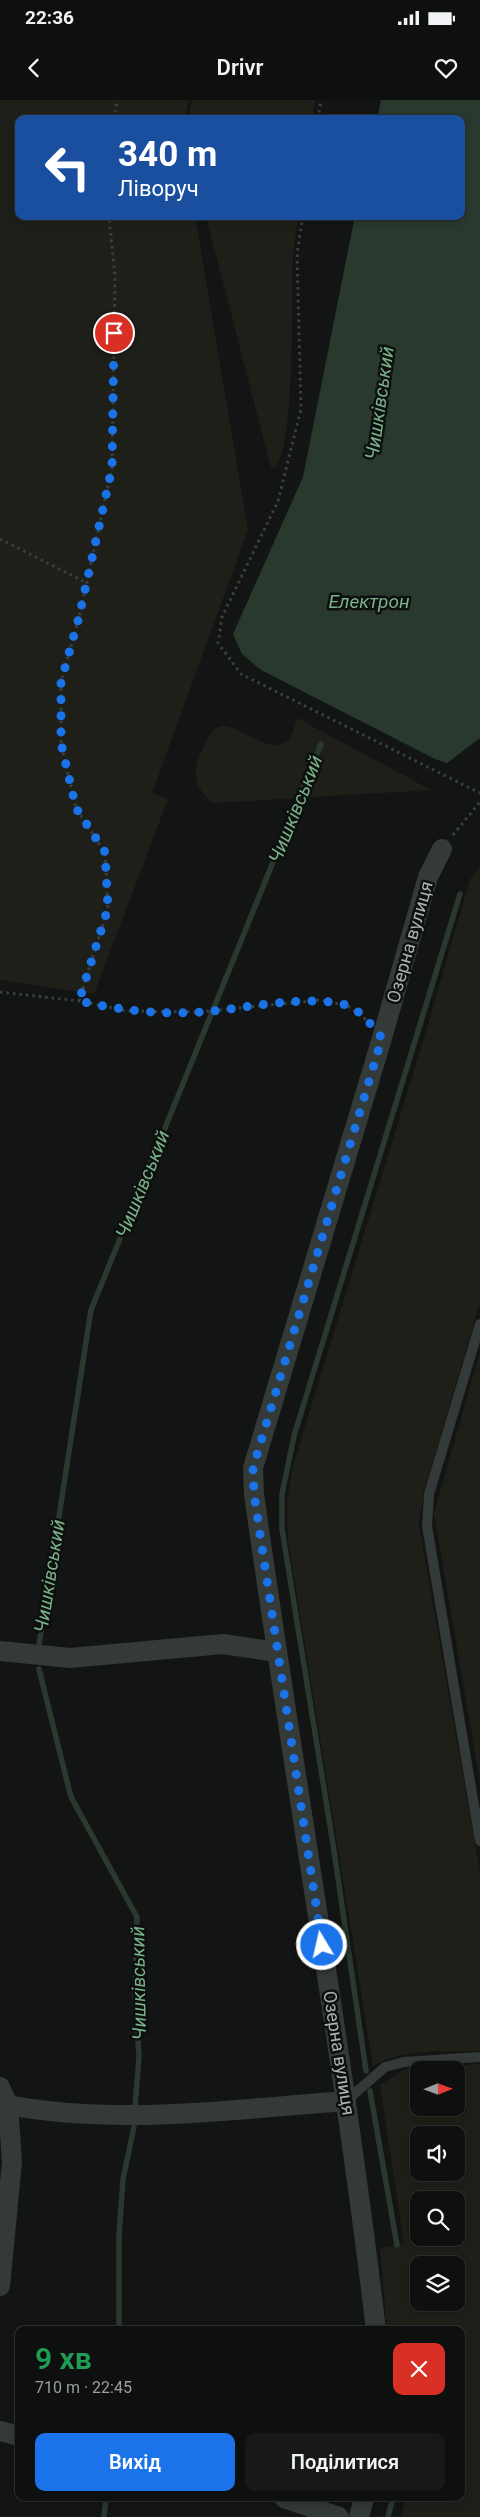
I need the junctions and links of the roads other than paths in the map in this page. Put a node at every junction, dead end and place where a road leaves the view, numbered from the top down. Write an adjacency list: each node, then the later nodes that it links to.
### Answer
1 (442, 849): 4 (street, Озерна вулиця)
2 (480, 1324): 5 (lane)
3 (0, 1651): 4 (street)
4 (276, 1652): 8 (street, Озерна вулиця)
5 (480, 1841)
6 (480, 2057): 8 (lane)
7 (0, 2087): 9 (street)
8 (346, 2101): 9 (street); 11 (street, Озерна вулиця)
9 (8, 2105): 10 (street)
10 (0, 2286)
11 (376, 2326)
12 (0, 2431): 13 (street)
13 (15, 2435)
14 (293, 2501): 16 (street)
15 (363, 2501): 17 (street)
16 (338, 2517)
17 (359, 2517)

